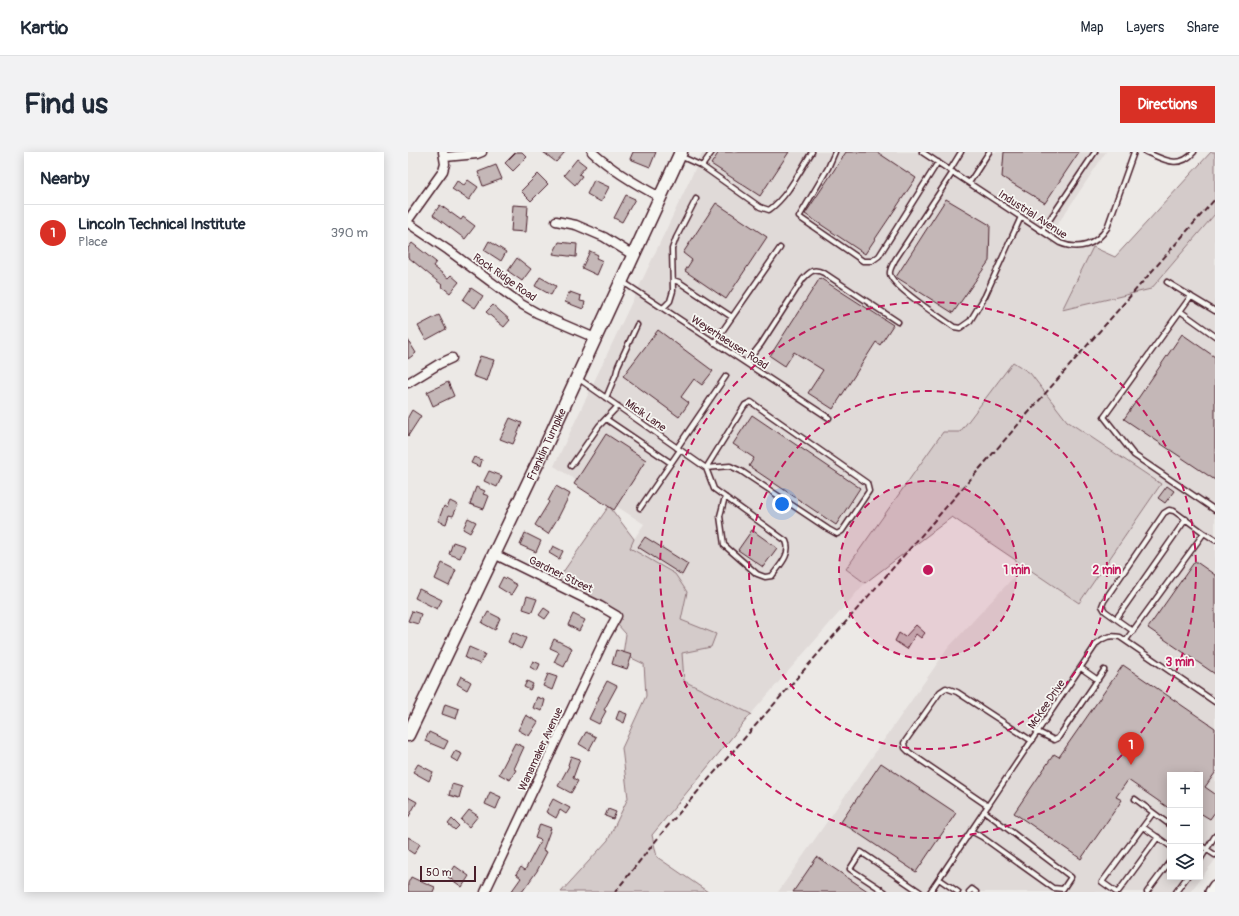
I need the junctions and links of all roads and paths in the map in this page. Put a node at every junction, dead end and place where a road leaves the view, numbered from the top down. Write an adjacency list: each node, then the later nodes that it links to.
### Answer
1 (482, 152): 14 (street)
2 (592, 152): 19 (street)
3 (712, 152): 16 (lane)
4 (812, 152): 16 (lane)
5 (835, 152): 15 (lane)
6 (922, 152): 15 (lane, Industrial Avenue)
7 (961, 152): 17 (lane)
8 (989, 152): 18 (lane)
9 (1095, 152): 24 (lane)
10 (1134, 152): 24 (lane, Industrial Avenue)
11 (1146, 152): 12 (lane)
12 (1194, 152)
13 (680, 154): 16 (lane); 19 (main road, Franklin Turnpike)
14 (444, 155): 23 (street)
15 (938, 162): 17 (lane, Industrial Avenue)
16 (702, 166)
17 (951, 171): 18 (lane, Industrial Avenue); 21 (lane)
18 (968, 183): 21 (lane, Industrial Avenue)
19 (660, 197): 26 (main road, Franklin Turnpike)
20 (696, 199): 27 (lane)
21 (1020, 217): 24 (lane, Industrial Avenue)
22 (556, 221): 26 (street)
23 (408, 222): 38 (street, Rock Ridge Road)
24 (1042, 231)
25 (780, 248): 34 (lane)
26 (633, 255): 28 (main road, Franklin Turnpike)
27 (673, 280): 31 (lane); 34 (lane)
28 (621, 281): 31 (lane, Weyerhaeuser Road); 38 (main road, Franklin Turnpike)
29 (1167, 282): 30 (lane)
30 (1190, 296): 32 (lane); 33 (lane)
31 (663, 308): 39 (lane, Weyerhaeuser Road)
32 (1180, 311): 37 (lane); 55 (lane)
33 (1215, 311)
34 (732, 317): 39 (lane)
35 (898, 322): 41 (lane)
36 (637, 325): 45 (lane)
37 (1215, 336)
38 (595, 338): 43 (main road, Franklin Turnpike)
39 (714, 342): 41 (lane, Weyerhaeuser Road)
40 (452, 358): 44 (street)
41 (746, 363): 47 (lane, Weyerhaeuser Road)
42 (726, 376): 49 (lane)
43 (577, 378): 45 (lane, Micik Lane); 59 (main road, Franklin Turnpike)
44 (408, 383)
45 (606, 398): 46 (lane, Micik Lane)
46 (618, 406): 48 (lane); 49 (lane, Micik Lane)
47 (829, 418)
48 (606, 419): 50 (lane); 51 (lane)
49 (678, 449): 50 (lane); 52 (lane, Micik Lane)
50 (671, 463): 54 (lane)
51 (571, 466)
52 (706, 468): 52 (lane); 53 (lane)
53 (725, 497): 53 (lane)
54 (640, 508)
55 (1215, 510)
56 (1186, 519): 57 (lane); 61 (lane); 61 (lane)
57 (1204, 532): 58 (lane); 62 (lane)
58 (1215, 540)
59 (494, 554): 60 (street, Gardner Street); 69 (main road, Franklin Turnpike)
60 (617, 616): 89 (street, Wanamaker Avenue)
61 (1116, 619): 62 (lane)
62 (1132, 631): 63 (lane)
63 (1126, 640): 64 (lane, McKee Drive); 67 (lane, McKee Drive)
64 (1081, 668): 66 (lane); 68 (lane, McKee Drive)
65 (1104, 670): 66 (lane)
66 (1098, 680): 68 (lane)
67 (1215, 702)
68 (1038, 732): 70 (lane, McKee Drive)
69 (408, 735)
70 (1032, 741): 72 (lane, McKee Drive); 72 (lane)
71 (1135, 799): 74 (lane)
72 (988, 806): 73 (lane, McKee Drive)
73 (984, 811): 77 (lane, McKee Drive); 77 (lane)
74 (1153, 813): 75 (lane); 76 (lane)
75 (1167, 823)
76 (1143, 826): 79 (lane); 96 (lane)
77 (971, 831): 86 (lane, McKee Drive)
78 (1215, 836): 82 (lane)
79 (1158, 837): 80 (lane); 96 (lane)
80 (1167, 844)
81 (1203, 847): 82 (lane)
82 (1207, 850): 83 (lane); 84 (lane)
83 (1215, 855)
84 (1203, 856)
85 (1167, 865): 97 (lane)
86 (939, 879): 92 (lane, McKee Drive); 93 (lane)
87 (1185, 880): 98 (lane)
88 (1215, 886): 99 (main road)
89 (485, 892)
90 (885, 892): 91 (lane)
91 (920, 892)
92 (930, 892)
93 (958, 892)
94 (970, 892): 95 (lane)
95 (976, 892)
96 (1117, 892)
97 (1147, 892)
98 (1176, 892)
99 (1211, 892)

